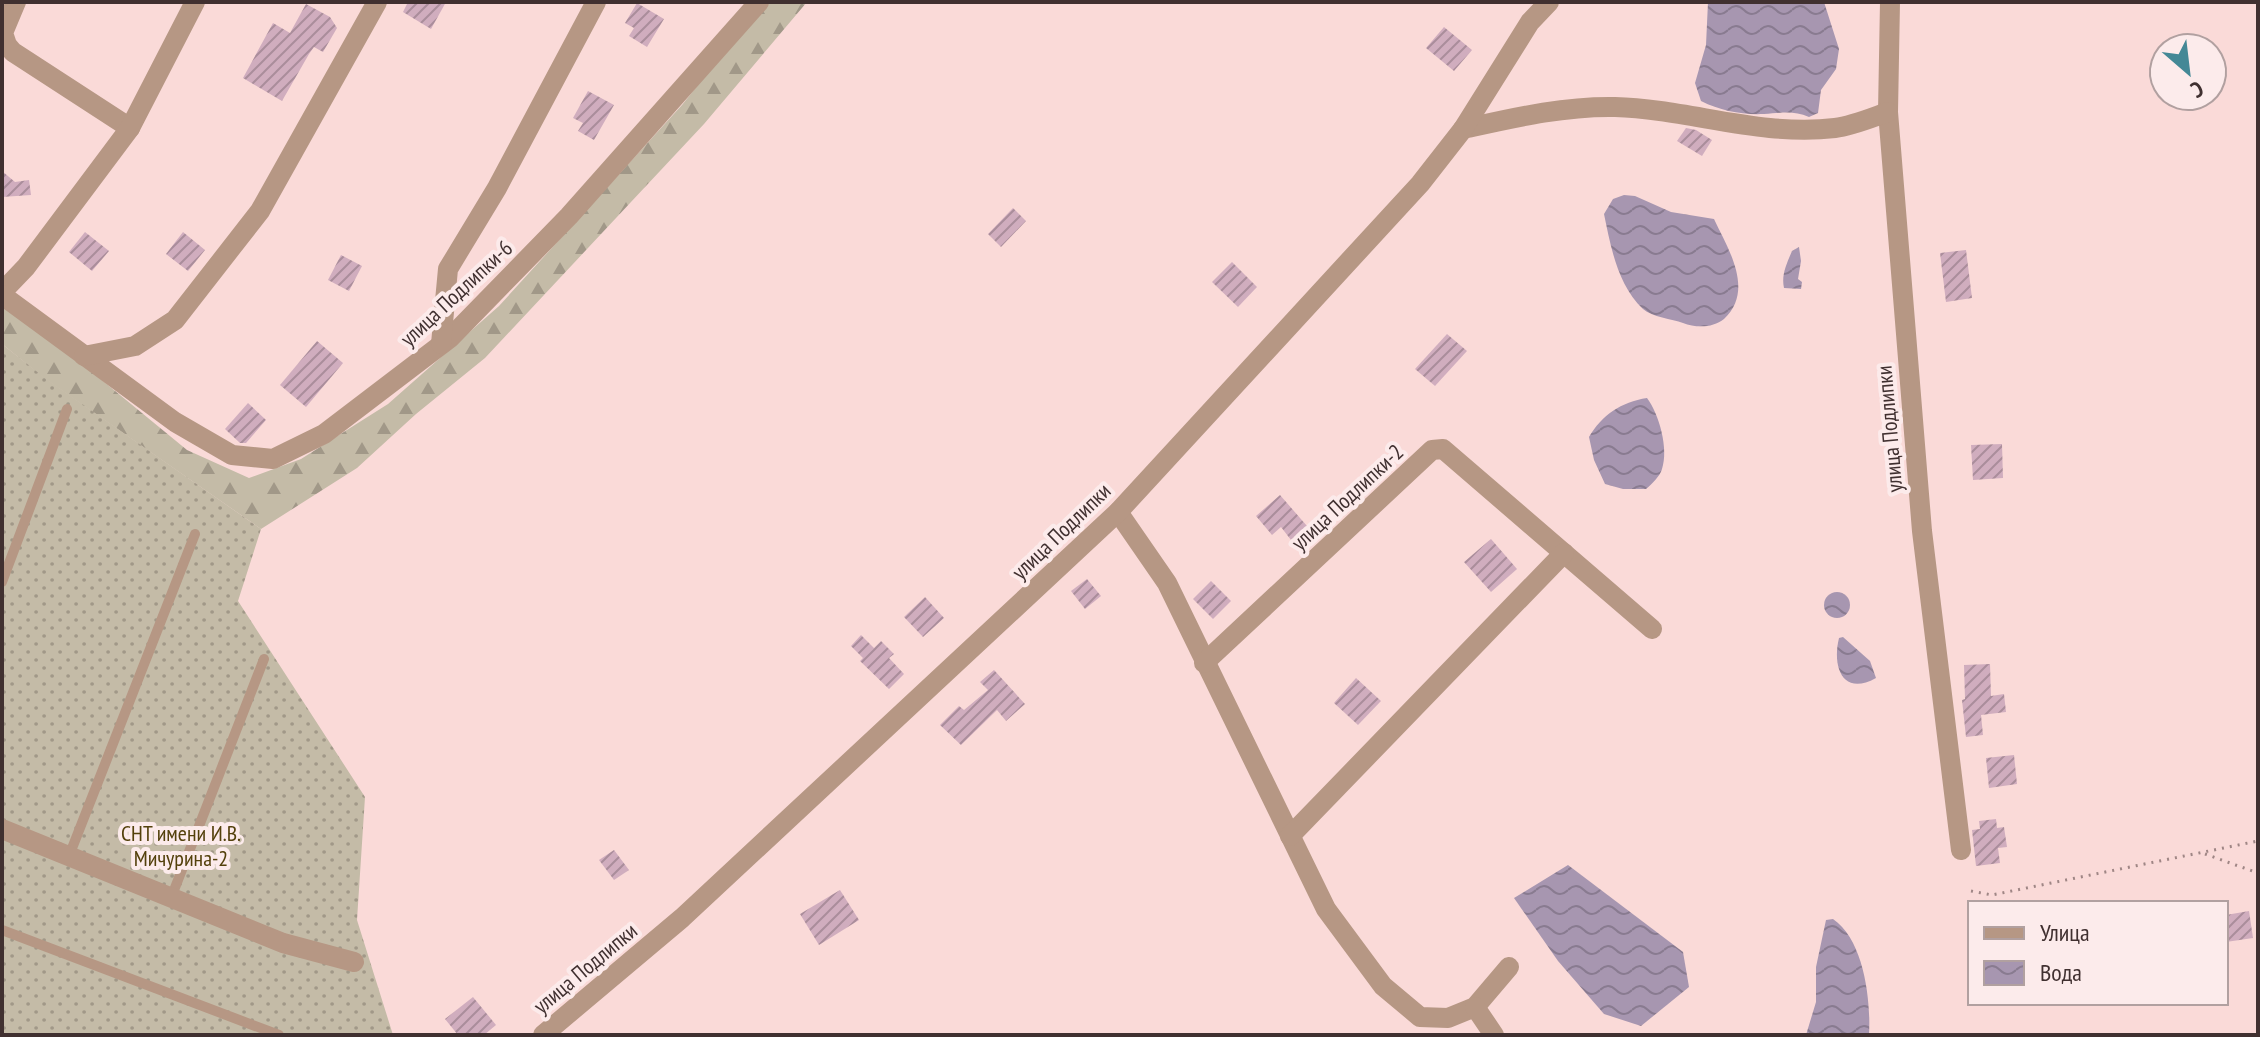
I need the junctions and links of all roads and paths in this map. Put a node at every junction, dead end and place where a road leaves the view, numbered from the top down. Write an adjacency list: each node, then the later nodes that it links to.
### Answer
1 (16, 2): 9 (street)
2 (195, 2): 9 (street, улица Подлипки-6)
3 (377, 2): 13 (street)
4 (596, 2): 12 (street)
5 (759, 2): 12 (street, улица Подлипки-6)
6 (1549, 2): 10 (street, улица Подлипки)
7 (1890, 2): 8 (street, улица Подлипки)
8 (1888, 112): 10 (street); 25 (street, улица Подлипки)
9 (130, 128): 11 (street, улица Подлипки-6)
10 (1463, 129): 15 (street, улица Подлипки)
11 (2, 293): 13 (street, улица Подлипки-6)
12 (441, 344): 13 (street, улица Подлипки-6)
13 (84, 356)
14 (67, 409): 18 (lane)
15 (1118, 512): 21 (street); 37 (street, улица Подлипки)
16 (195, 534): 27 (lane)
17 (1564, 553): 19 (street, улица Подлипки-2); 21 (street, улица Подлипки-2); 23 (street)
18 (2, 582)
19 (1652, 629)
20 (264, 659): 30 (lane)
21 (1204, 663): 23 (street)
22 (2, 829): 27 (street)
23 (1290, 836): 35 (street)
24 (2258, 841): 26 (path)
25 (1961, 850)
26 (2203, 853): 28 (path); 29 (path)
27 (69, 856): 30 (street)
28 (2258, 873)
29 (1971, 891)
30 (171, 898): 32 (street)
31 (2, 930): 36 (lane)
32 (354, 962)
33 (1509, 967): 34 (street)
34 (1475, 1007): 35 (street); 38 (street)
35 (1420, 1026)
36 (279, 1035)
37 (543, 1035)
38 (1494, 1035)

